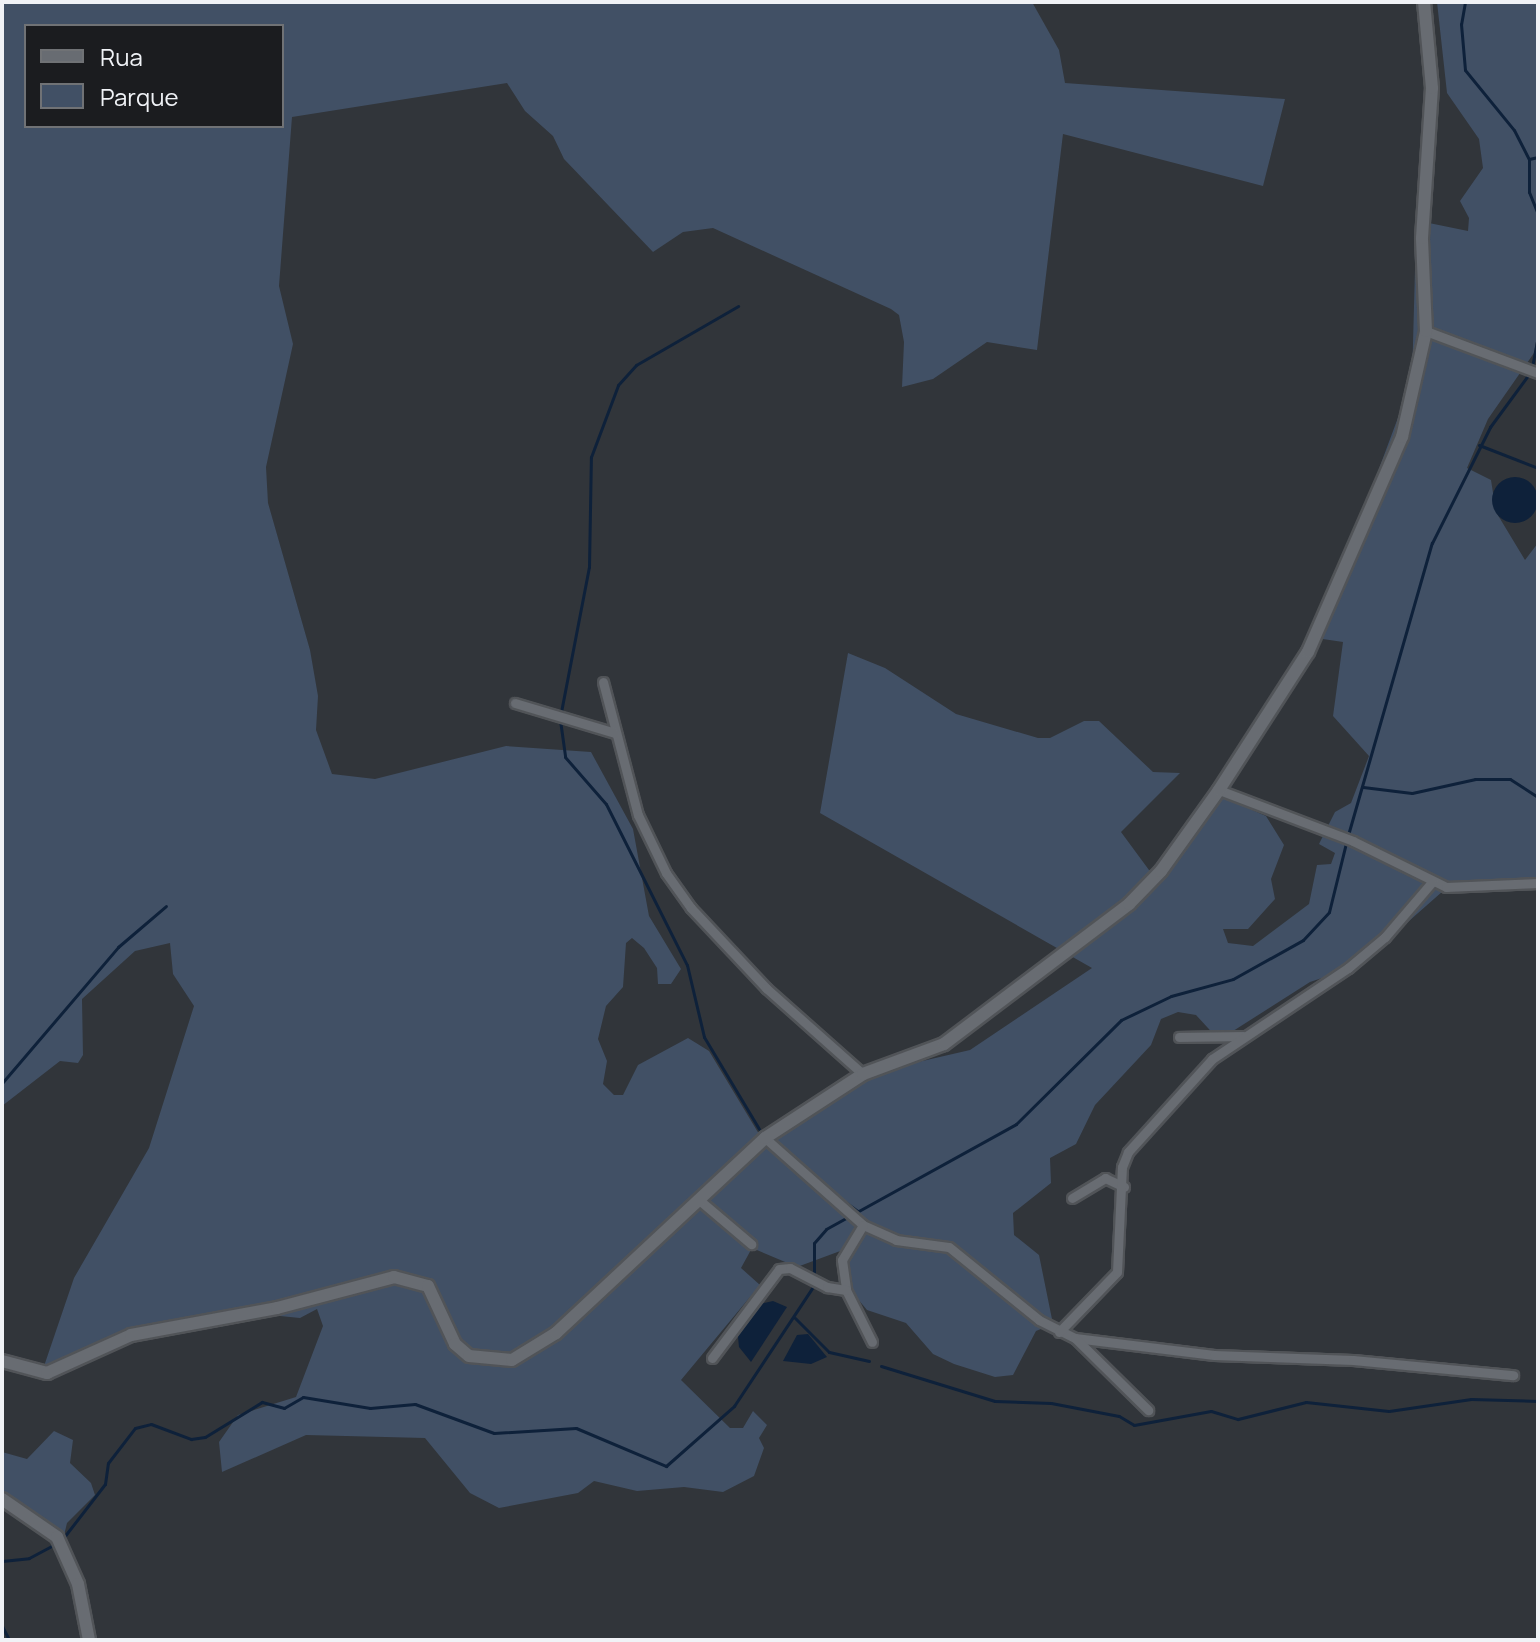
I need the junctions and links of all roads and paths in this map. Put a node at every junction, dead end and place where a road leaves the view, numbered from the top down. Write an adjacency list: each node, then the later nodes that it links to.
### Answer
1 (1424, 2): 2 (street)
2 (1426, 331): 3 (street); 7 (street)
3 (1537, 372)
4 (603, 682): 6 (street)
5 (515, 703): 6 (street)
6 (615, 733): 12 (street)
7 (1219, 790): 8 (street); 12 (street)
8 (1432, 882): 9 (street); 10 (street)
9 (1538, 883)
10 (1245, 1036): 11 (street); 14 (street)
11 (1179, 1037)
12 (863, 1074): 13 (street)
13 (765, 1138): 16 (street); 17 (street)
14 (1124, 1187): 15 (street); 20 (street)
15 (1072, 1198)
16 (698, 1199): 18 (street); 24 (street)
17 (859, 1222): 19 (street); 20 (street)
18 (751, 1244)
19 (846, 1290): 22 (street); 23 (street)
20 (1059, 1332): 21 (street)
21 (1075, 1338): 25 (street); 26 (street)
22 (872, 1342)
23 (712, 1358)
24 (2, 1361)
25 (1513, 1375)
26 (1148, 1410)
27 (2, 1499): 28 (street)
28 (89, 1640)

